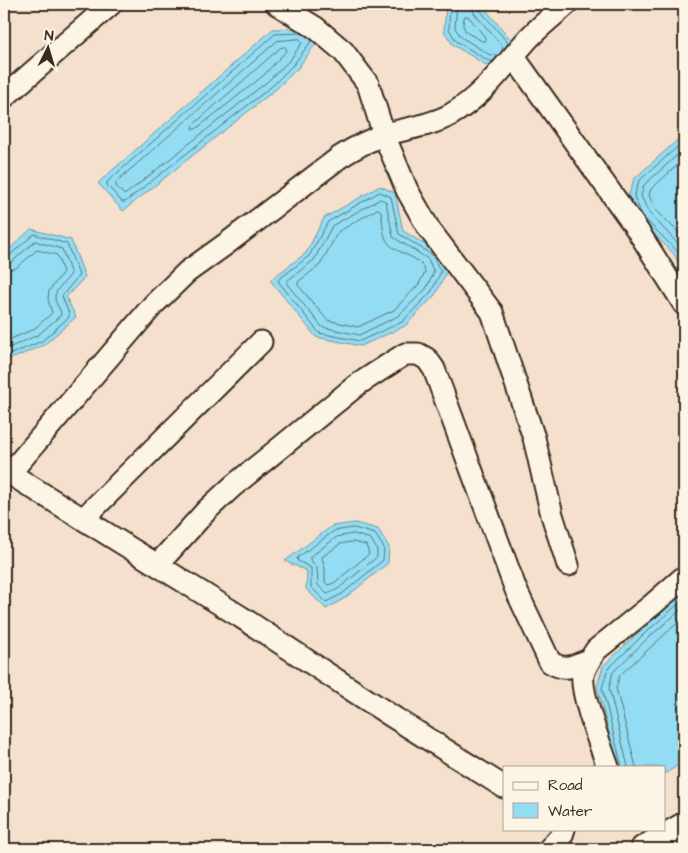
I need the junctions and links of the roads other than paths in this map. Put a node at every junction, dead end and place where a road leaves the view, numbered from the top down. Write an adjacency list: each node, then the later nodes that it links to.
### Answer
1 (111, 4): 5 (street)
2 (277, 4): 6 (street)
3 (567, 4): 4 (street)
4 (514, 56): 6 (street); 7 (street)
5 (4, 97)
6 (384, 135): 9 (street); 12 (street)
7 (684, 304)
8 (261, 342): 10 (street)
9 (7, 472): 10 (street)
10 (84, 518): 11 (street)
11 (158, 564): 14 (street); 16 (street)
12 (568, 565)
13 (684, 577): 14 (street)
14 (589, 660): 15 (street)
15 (608, 766)
16 (503, 786)
17 (684, 826): 20 (street)
18 (564, 830): 19 (street)
19 (549, 849)
20 (644, 849)

